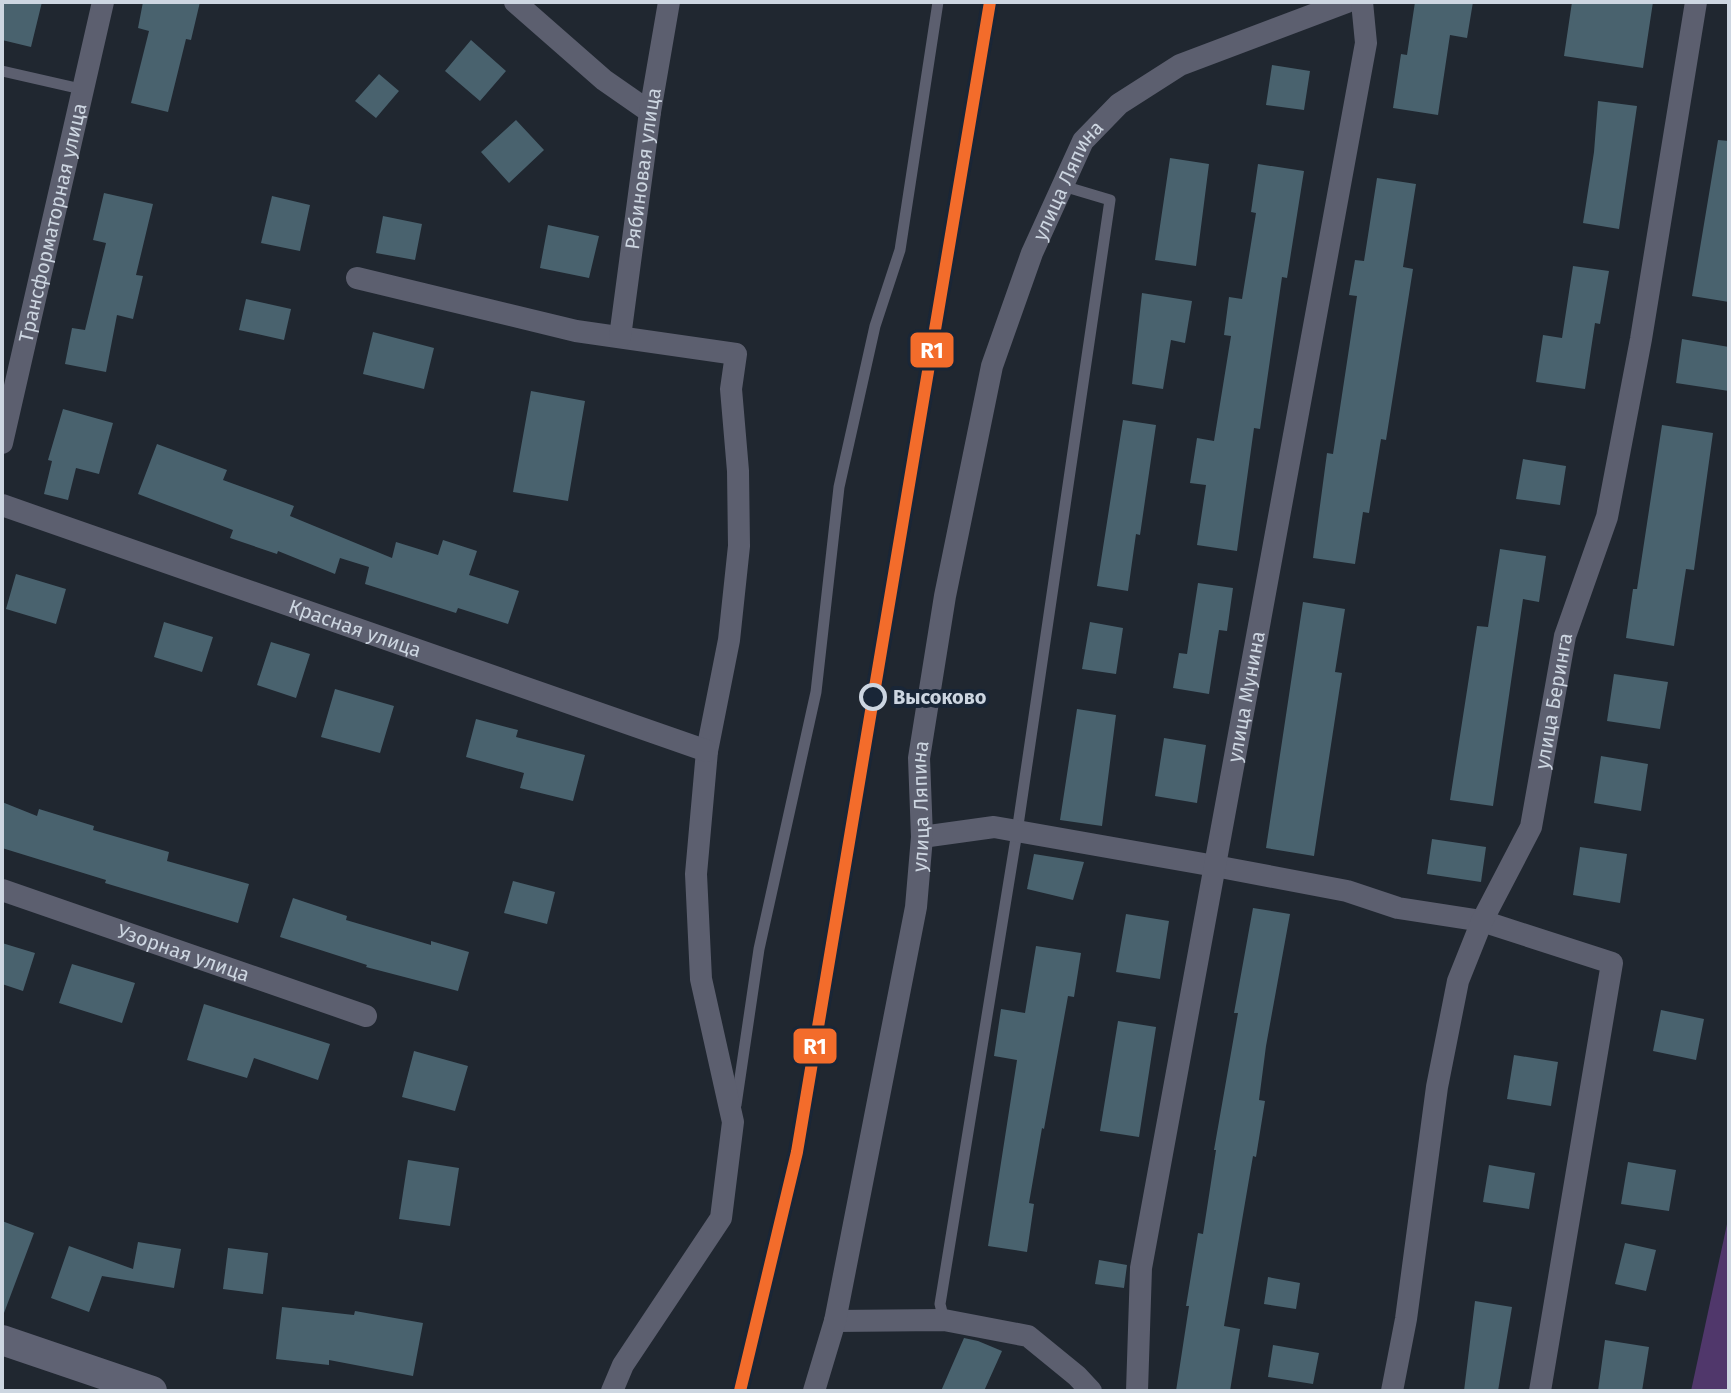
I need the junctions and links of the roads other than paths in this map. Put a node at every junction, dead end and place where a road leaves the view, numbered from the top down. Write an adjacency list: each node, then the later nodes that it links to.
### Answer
1 (103, 2): 9 (street, Трансформаторная улица)
2 (515, 2): 10 (street)
3 (669, 2): 10 (street, Рябиновая улица)
4 (938, 2): 23 (lane)
5 (1347, 2): 11 (street, улица Ляпина)
6 (1362, 2): 19 (street, улица Мунина)
7 (1696, 2): 21 (street, улица Беринга)
8 (2, 71): 9 (lane)
9 (81, 89): 14 (street, Трансформаторная улица)
10 (650, 112): 13 (street, Рябиновая улица)
11 (1063, 186): 17 (lane); 18 (street, улица Ляпина)
12 (357, 278): 13 (street)
13 (620, 337): 16 (street)
14 (2, 443)
15 (2, 505): 16 (street, Красная улица)
16 (707, 751): 23 (street)
17 (1017, 832): 18 (street); 19 (street); 24 (lane)
18 (922, 837): 25 (street, улица Ляпина)
19 (1215, 866): 21 (street); 31 (street, улица Мунина)
20 (2, 890): 22 (street, Узорная улица)
21 (1482, 921): 32 (street, улица Беринга); 33 (street)
22 (366, 1016)
23 (733, 1122): 28 (street)
24 (944, 1320): 25 (street); 30 (street)
25 (835, 1321): 29 (street, улица Ляпина)
26 (2, 1340): 27 (street)
27 (152, 1391)
28 (612, 1391)
29 (814, 1391)
30 (1091, 1391)
31 (1137, 1391)
32 (1392, 1391)
33 (1540, 1391)

